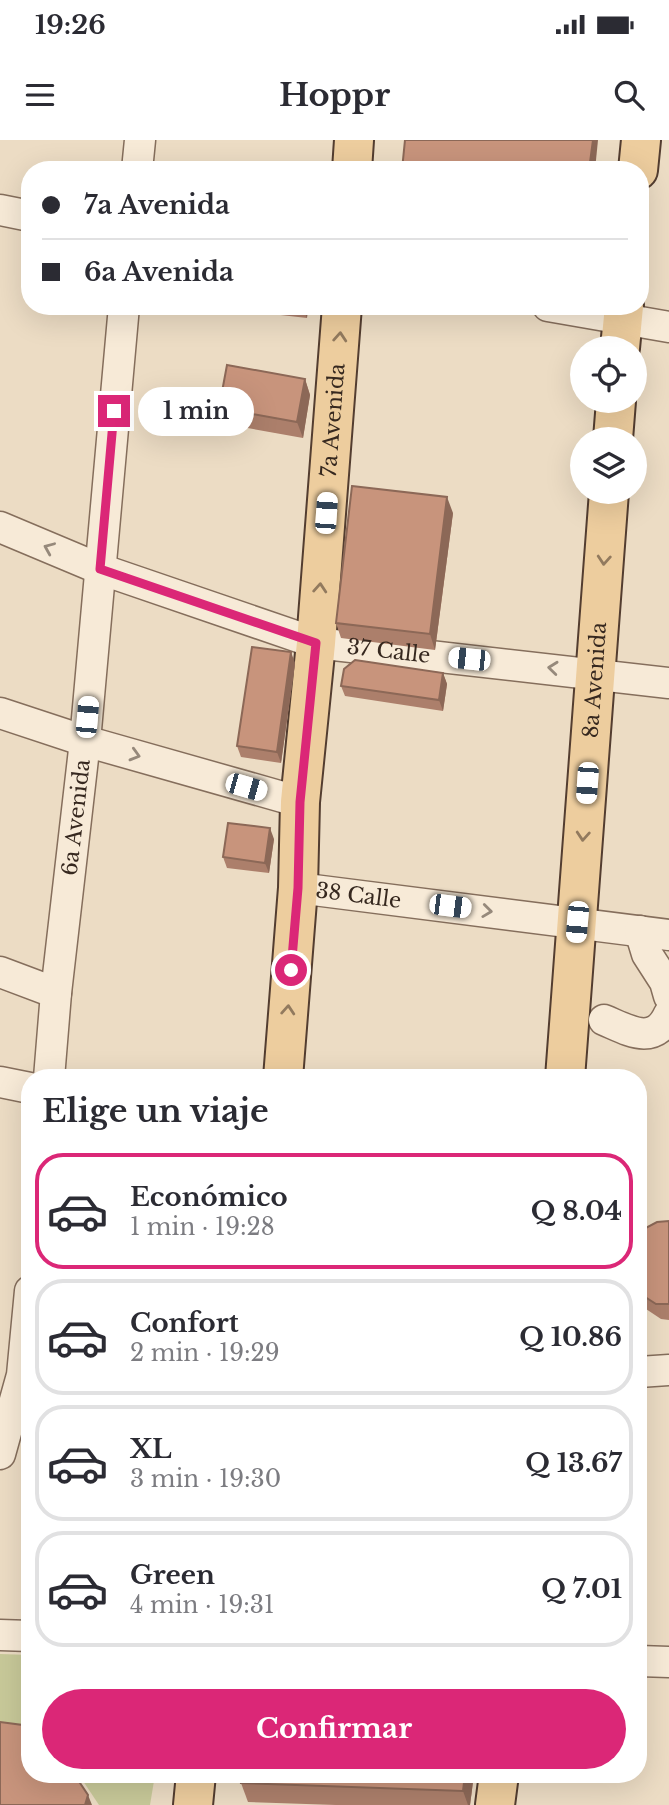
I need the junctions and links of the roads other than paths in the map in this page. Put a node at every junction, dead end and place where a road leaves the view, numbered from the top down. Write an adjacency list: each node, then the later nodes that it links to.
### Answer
1 (140, 140): 4 (street)
2 (355, 140): 5 (main road)
3 (640, 140): 6 (main road)
4 (138, 161)
5 (353, 161)
6 (639, 161)
7 (0, 210): 8 (street)
8 (21, 214)
9 (123, 315): 16 (street, 6a Avenida)
10 (341, 315): 17 (main road, 7a Avenida, one-way to 10)
11 (585, 315): 12 (street)
12 (622, 324): 13 (street)
13 (669, 327)
14 (609, 504): 18 (main road, 8a Avenida, one-way to 18)
15 (0, 527): 16 (street, 37 Calle, one-way to 15)
16 (100, 569): 17 (street, 37 Calle); 21 (street, 6a Avenida)
17 (316, 643): 18 (street, 37 Calle, one-way to 17); 22 (main road, 7a Avenida)
18 (596, 673): 19 (street, 37 Calle); 24 (main road, 8a Avenida, one-way to 24)
19 (669, 683)
20 (0, 713): 21 (street)
21 (85, 741): 22 (street, one-way to 22); 27 (street, 6a Avenida)
22 (300, 802): 23 (main road, 7a Avenida)
23 (298, 888): 24 (street, 38 Calle, one-way to 24); 32 (main road, 7a Avenida, one-way to 23)
24 (577, 922): 25 (street, 38 Calle); 33 (main road, 8a Avenida)
25 (655, 933): 28 (street)
26 (0, 972): 27 (street)
27 (56, 993): 31 (street, 6a Avenida)
28 (669, 996)
29 (669, 1014): 30 (street)
30 (604, 1020)
31 (50, 1069)
32 (284, 1069)
33 (566, 1069)
34 (0, 1082): 35 (street)
35 (21, 1086)
36 (669, 1370): 37 (street)
37 (647, 1372)
38 (21, 1389): 39 (street)
39 (2, 1437)
40 (0, 1635): 41 (street)
41 (21, 1636)
42 (647, 1661): 43 (street)
43 (669, 1662)
44 (195, 1783): 46 (main road)
45 (498, 1783): 47 (main road)
46 (193, 1805)
47 (495, 1805)

